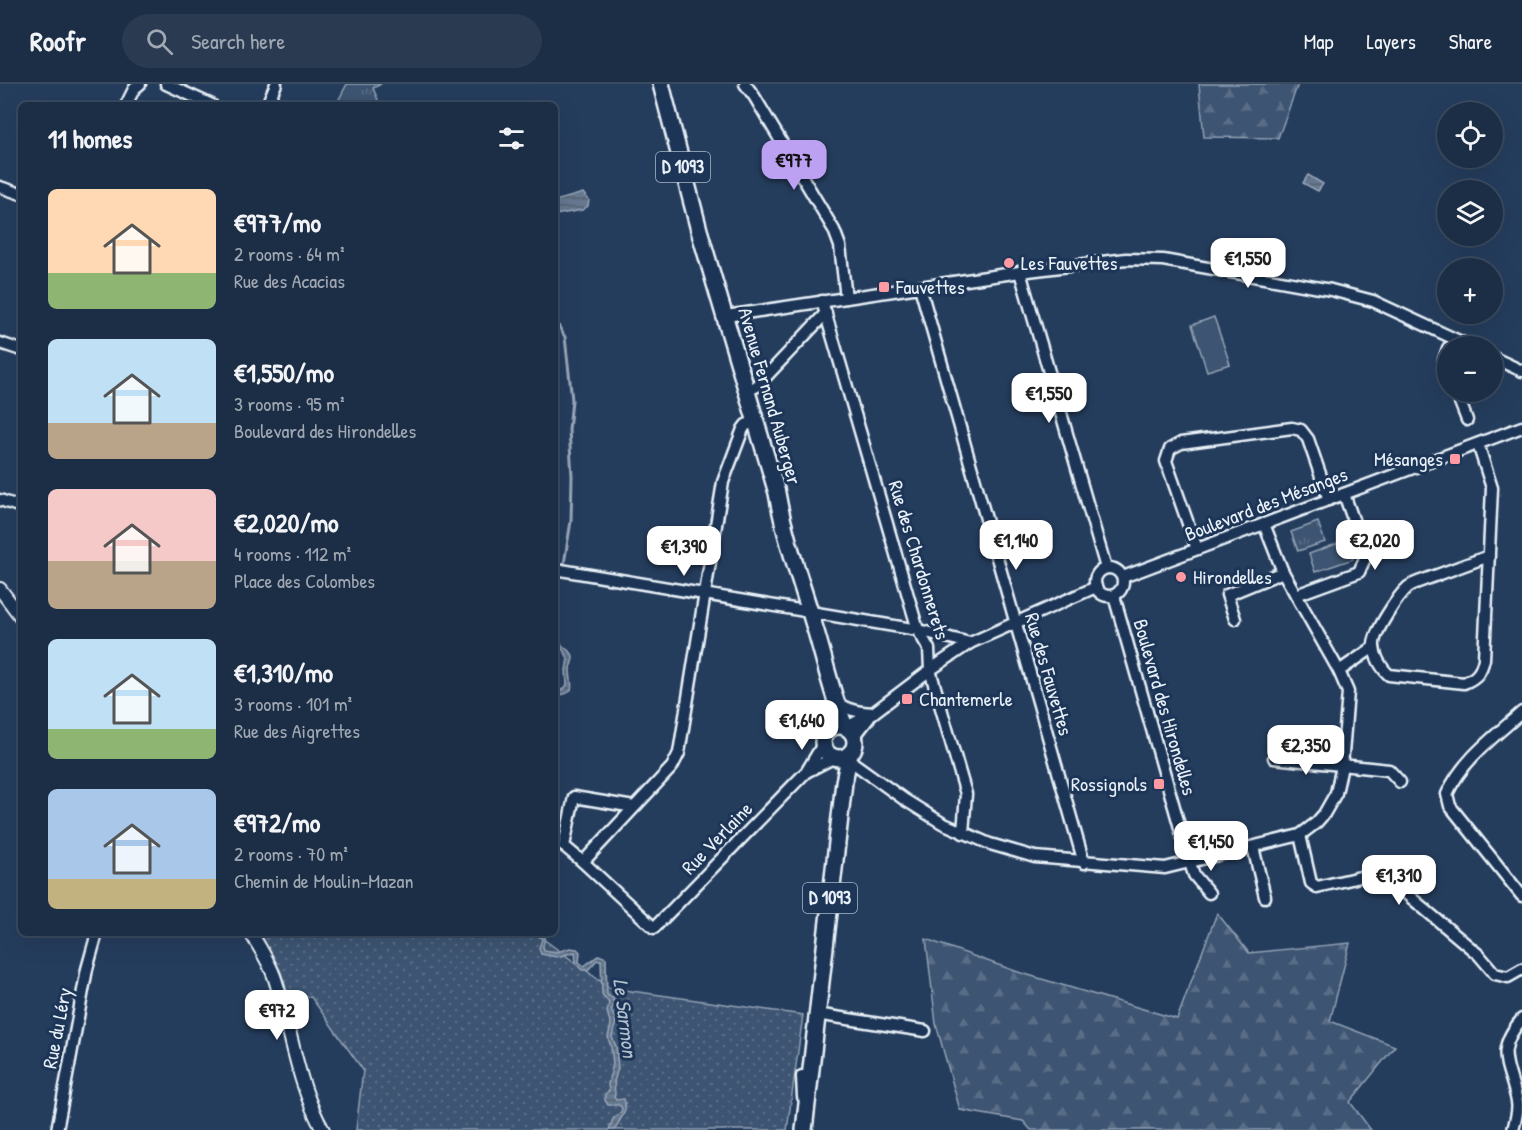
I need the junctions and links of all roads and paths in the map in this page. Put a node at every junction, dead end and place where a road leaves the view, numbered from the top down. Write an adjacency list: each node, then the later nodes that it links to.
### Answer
1 (140, 84): 6 (street)
2 (166, 84): 7 (street)
3 (276, 84): 8 (street)
4 (662, 84): 16 (main road, Avenue Fernand Auberger / D 1093)
5 (745, 84): 13 (street)
6 (128, 102)
7 (205, 102)
8 (268, 102)
9 (0, 188): 10 (street)
10 (18, 193)
11 (1020, 272): 12 (street); 17 (street); 35 (street)
12 (920, 287): 13 (street); 47 (street, Rue des Fauvettes)
13 (846, 298): 14 (street)
14 (822, 301): 15 (street, Rue des Chardonnerets); 16 (street)
15 (826, 313): 22 (street); 48 (street, Rue des Chardonnerets)
16 (726, 316): 22 (main road, Avenue Fernand Auberger / D 1093)
17 (1437, 337)
18 (0, 343): 19 (street)
19 (18, 349)
20 (1503, 362): 21 (street)
21 (1522, 371)
22 (747, 390): 25 (main road, Avenue Fernand Auberger / D 1093)
23 (1460, 402): 24 (street)
24 (1467, 420)
25 (756, 421): 41 (street); 45 (main road, Avenue Fernand Auberger / D 1093)
26 (1522, 427): 27 (street, Boulevard des Mésanges)
27 (1478, 444): 28 (street, Boulevard des Mésanges); 34 (street)
28 (1344, 494): 30 (street, Boulevard des Mésanges); 42 (street)
29 (0, 500): 31 (street)
30 (1329, 500): 32 (street, Boulevard des Mésanges); 33 (street)
31 (18, 506)
32 (1264, 524): 33 (street, Boulevard des Mésanges); 37 (street)
33 (1197, 549): 38 (street, Boulevard des Mésanges)
34 (1489, 556): 50 (street); 50 (street)
35 (1106, 568): 38 (street); 39 (street)
36 (558, 569): 41 (street)
37 (1283, 572): 42 (street); 46 (street)
38 (1123, 577): 43 (street)
39 (1096, 587): 43 (street); 47 (street)
40 (0, 589): 44 (street)
41 (705, 595): 45 (street); 64 (street)
42 (1296, 595): 52 (street)
43 (1114, 596): 70 (street, Boulevard des Hirondelles)
44 (18, 611)
45 (810, 611): 48 (street); 53 (main road, Avenue Fernand Auberger / D 1093)
46 (1235, 619)
47 (1016, 621): 49 (street); 69 (street, Rue des Fauvettes)
48 (918, 630): 49 (street); 51 (street, Rue des Chardonnerets)
49 (970, 643): 51 (street)
50 (1374, 647): 52 (street)
51 (930, 670): 55 (street); 65 (street, Rue des Chardonnerets)
52 (1339, 671): 59 (street)
53 (833, 700): 55 (street); 57 (main road, Avenue Fernand Auberger / D 1093)
54 (1522, 712): 72 (street)
55 (873, 713): 57 (street)
56 (823, 744): 57 (main road); 61 (street, Rue Verlaine)
57 (845, 744): 60 (street); 61 (street, Rue Verlaine); 62 (main road, Avenue Fernand Auberger / D 1093)
58 (1274, 758): 59 (street)
59 (1342, 766): 63 (street); 66 (street)
60 (865, 770): 62 (street); 65 (street)
61 (806, 772): 68 (street, Rue Verlaine)
62 (844, 782): 77 (main road, D 1093)
63 (1400, 782)
64 (634, 807): 68 (street); 68 (street)
65 (963, 833): 69 (street)
66 (1299, 835): 67 (street); 76 (street)
67 (1253, 847): 70 (street); 73 (street)
68 (583, 862)
69 (1084, 863): 70 (street)
70 (1190, 863): 71 (street, Boulevard des Hirondelles)
71 (1209, 893)
72 (1522, 896)
73 (1265, 897)
74 (96, 936): 81 (street, Rue du Léry)
75 (253, 936): 82 (street)
76 (1522, 969)
77 (816, 1014): 79 (street); 80 (main road, D 1093); 84 (main road, D 1093)
78 (1522, 1020): 85 (street)
79 (925, 1030)
80 (802, 1076): 83 (main road, D 1093); 84 (street)
81 (57, 1130)
82 (323, 1130)
83 (796, 1130)
84 (804, 1130)
85 (1513, 1130)

